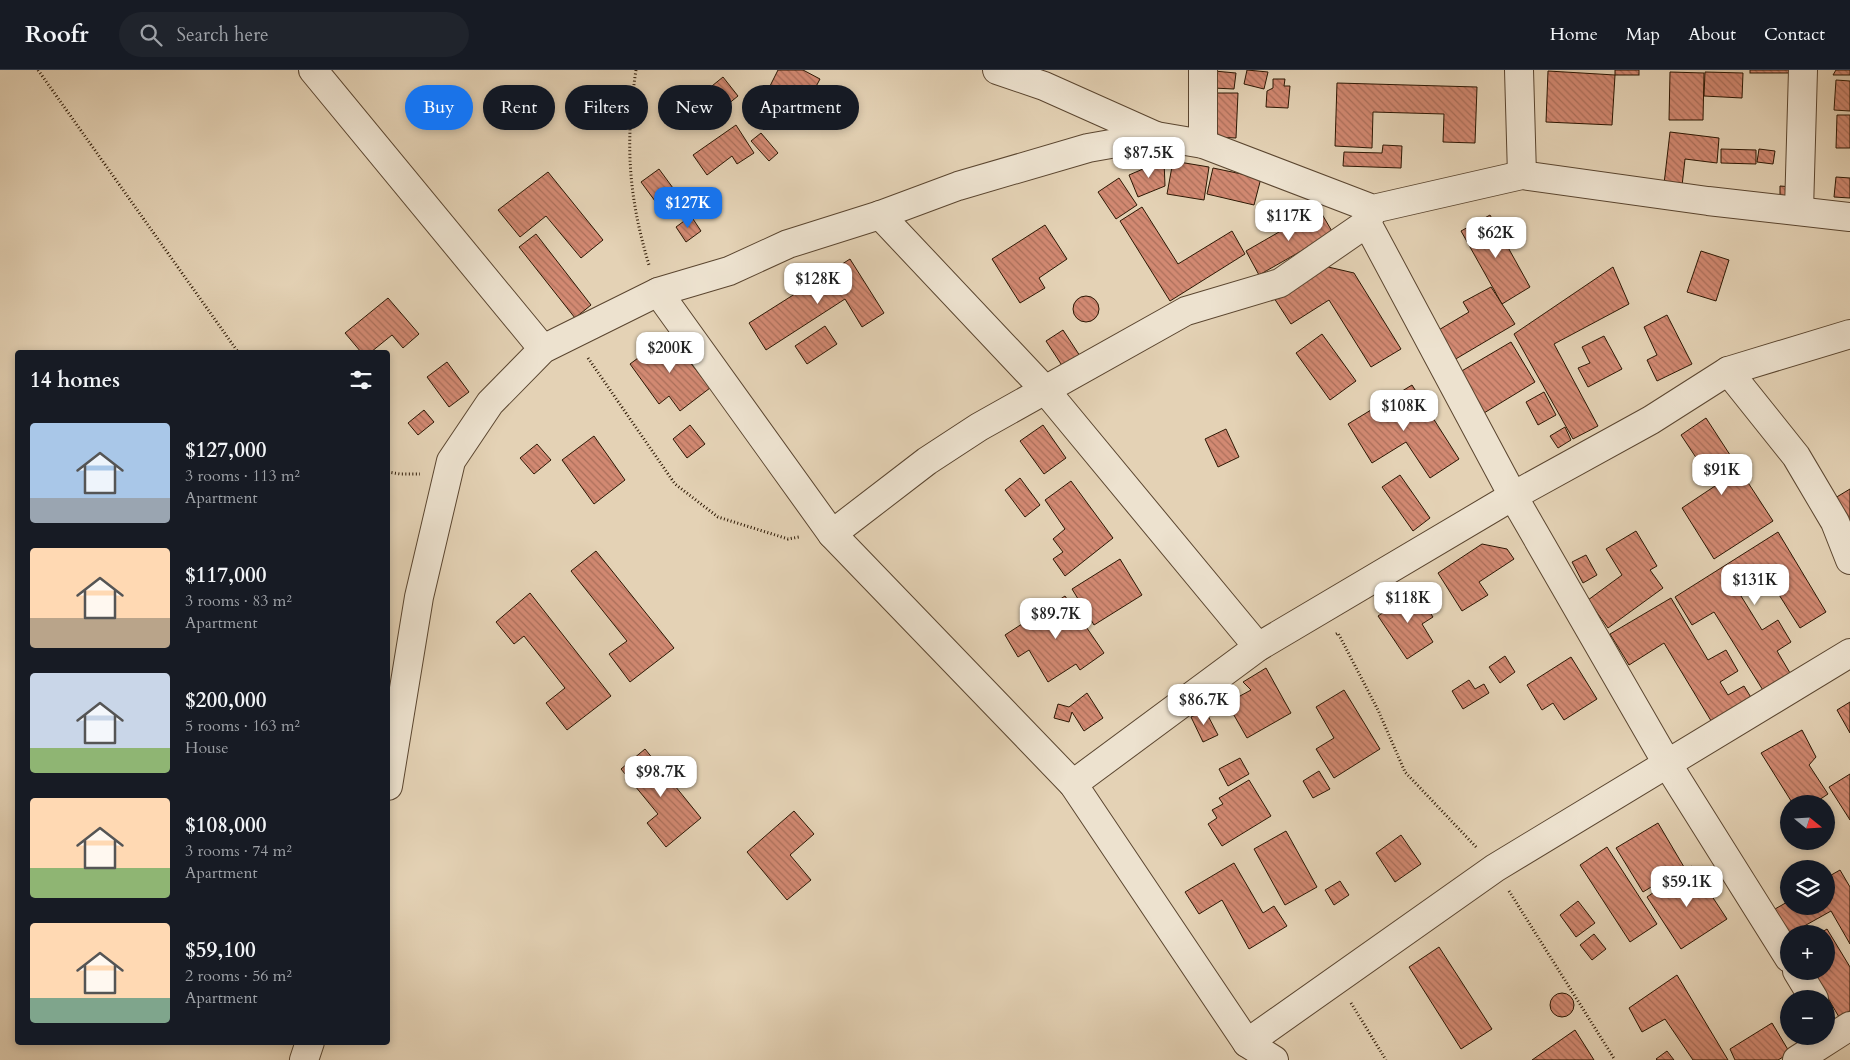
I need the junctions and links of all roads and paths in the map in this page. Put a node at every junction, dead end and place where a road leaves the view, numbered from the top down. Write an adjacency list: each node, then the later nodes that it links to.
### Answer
1 (38, 70): 20 (path)
2 (314, 70): 19 (street)
3 (636, 70): 15 (path)
4 (997, 70): 8 (street)
5 (1202, 70): 9 (street)
6 (1519, 70): 10 (street)
7 (1803, 70): 11 (street)
8 (1156, 136): 9 (street); 12 (street)
9 (1202, 144): 13 (street)
10 (1522, 175): 11 (street); 13 (street)
11 (1800, 210): 14 (street)
12 (880, 215): 16 (street); 22 (street)
13 (1370, 216): 22 (street); 23 (street)
14 (1850, 217)
15 (641, 237)
16 (658, 292): 17 (street); 24 (street)
17 (571, 334): 19 (street); 24 (path)
18 (1850, 334): 21 (street)
19 (543, 349): 30 (street)
20 (237, 350)
21 (1728, 371): 23 (street); 25 (street)
22 (1046, 391): 24 (street); 27 (street)
23 (1513, 496): 27 (street); 29 (street)
24 (832, 534): 31 (street)
25 (1850, 560)
26 (1329, 635): 32 (path)
27 (1258, 647): 31 (street)
28 (1850, 653): 29 (street)
29 (1668, 765): 32 (street); 33 (street)
30 (390, 774)
31 (1073, 784): 36 (street)
32 (1495, 868): 34 (street); 41 (path)
33 (1780, 944)
34 (1336, 979): 36 (street); 40 (path)
35 (1838, 1026): 42 (street)
36 (1248, 1043): 39 (street)
37 (309, 1045): 38 (street)
38 (304, 1060)
39 (1274, 1060)
40 (1386, 1060)
41 (1615, 1060)
42 (1798, 1060)

